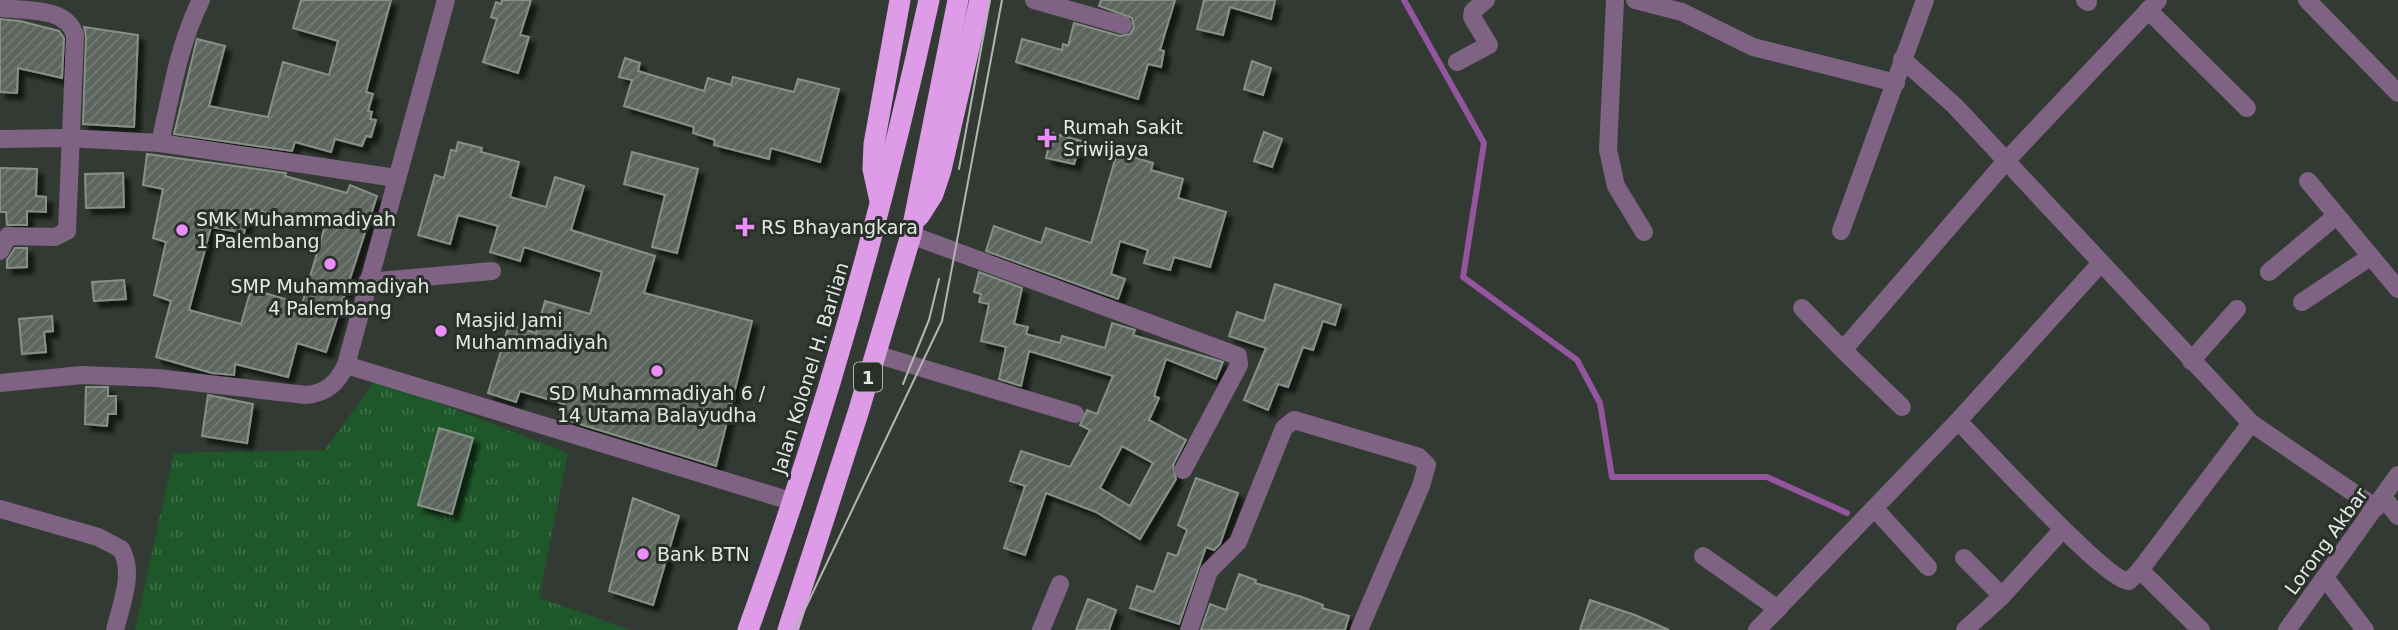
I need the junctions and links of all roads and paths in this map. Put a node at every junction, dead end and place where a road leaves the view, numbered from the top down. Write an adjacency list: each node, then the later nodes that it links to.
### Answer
1 (201, 0): 24 (street)
2 (446, 0): 26 (street)
3 (900, 0): 28 (highway)
4 (929, 0): 28 (highway, Jalan Kolonel H. Barlian / 1)
5 (958, 0): 30 (highway, 1)
6 (980, 0): 30 (highway)
7 (1034, 0): 16 (street)
8 (1486, 0): 18 (street)
9 (1615, 0): 32 (street)
10 (1635, 0): 14 (street)
11 (1925, 0): 17 (street)
12 (2307, 0): 20 (street)
13 (2153, 5): 21 (street); 25 (street)
14 (1686, 6): 19 (street)
15 (0, 8): 22 (street)
16 (1123, 25)
17 (1902, 59): 19 (street); 25 (street)
18 (1457, 62)
19 (1896, 83): 31 (street)
20 (2398, 93)
21 (2248, 108)
22 (68, 138): 23 (street); 24 (street); 33 (street)
23 (0, 139)
24 (160, 143): 26 (street)
25 (2006, 161): 35 (street); 43 (street)
26 (396, 178): 38 (street)
27 (2308, 181): 29 (street)
28 (881, 206): 54 (highway, Jalan Kolonel H. Barlian / 1)
29 (2336, 216): 34 (street); 37 (street)
30 (912, 230): 44 (highway, 1); 52 (street)
31 (1841, 231)
32 (1644, 232)
33 (0, 251)
34 (2370, 257): 39 (street); 40 (street)
35 (2100, 264): 45 (street); 50 (street)
36 (492, 271): 38 (street)
37 (2269, 272)
38 (367, 282): 46 (street)
39 (2398, 289)
40 (2302, 302)
41 (1802, 308): 43 (street)
42 (2237, 309): 45 (street)
43 (1843, 350): 48 (street)
44 (875, 354): 49 (street); 70 (highway, 1)
45 (2191, 362): 51 (street)
46 (346, 365): 47 (street); 54 (street)
47 (0, 383)
48 (1902, 407)
49 (1075, 414)
50 (1958, 421): 57 (street); 59 (street)
51 (2251, 423): 55 (street); 63 (street)
52 (1183, 470)
53 (2398, 475): 55 (street, Lorong Akbar)
54 (794, 502): 69 (highway, Jalan Kolonel H. Barlian / 1)
55 (2380, 502): 58 (street); 64 (street, Lorong Akbar)
56 (0, 509): 68 (street)
57 (1875, 509): 62 (street); 67 (street)
58 (2398, 516)
59 (2063, 529): 63 (street); 66 (street)
60 (1703, 556): 67 (street)
61 (1964, 558): 66 (street)
62 (1928, 567)
63 (2140, 570): 76 (street)
64 (2326, 579): 77 (street, Lorong Akbar); 78 (street)
65 (1060, 584): 71 (street)
66 (2002, 596): 75 (street)
67 (1778, 609): 74 (street)
68 (115, 630)
69 (748, 630)
70 (788, 630)
71 (1041, 630)
72 (1189, 630): 73 (street)
73 (1359, 630)
74 (1758, 630)
75 (1965, 630)
76 (2201, 630)
77 (2287, 630)
78 (2365, 630)

